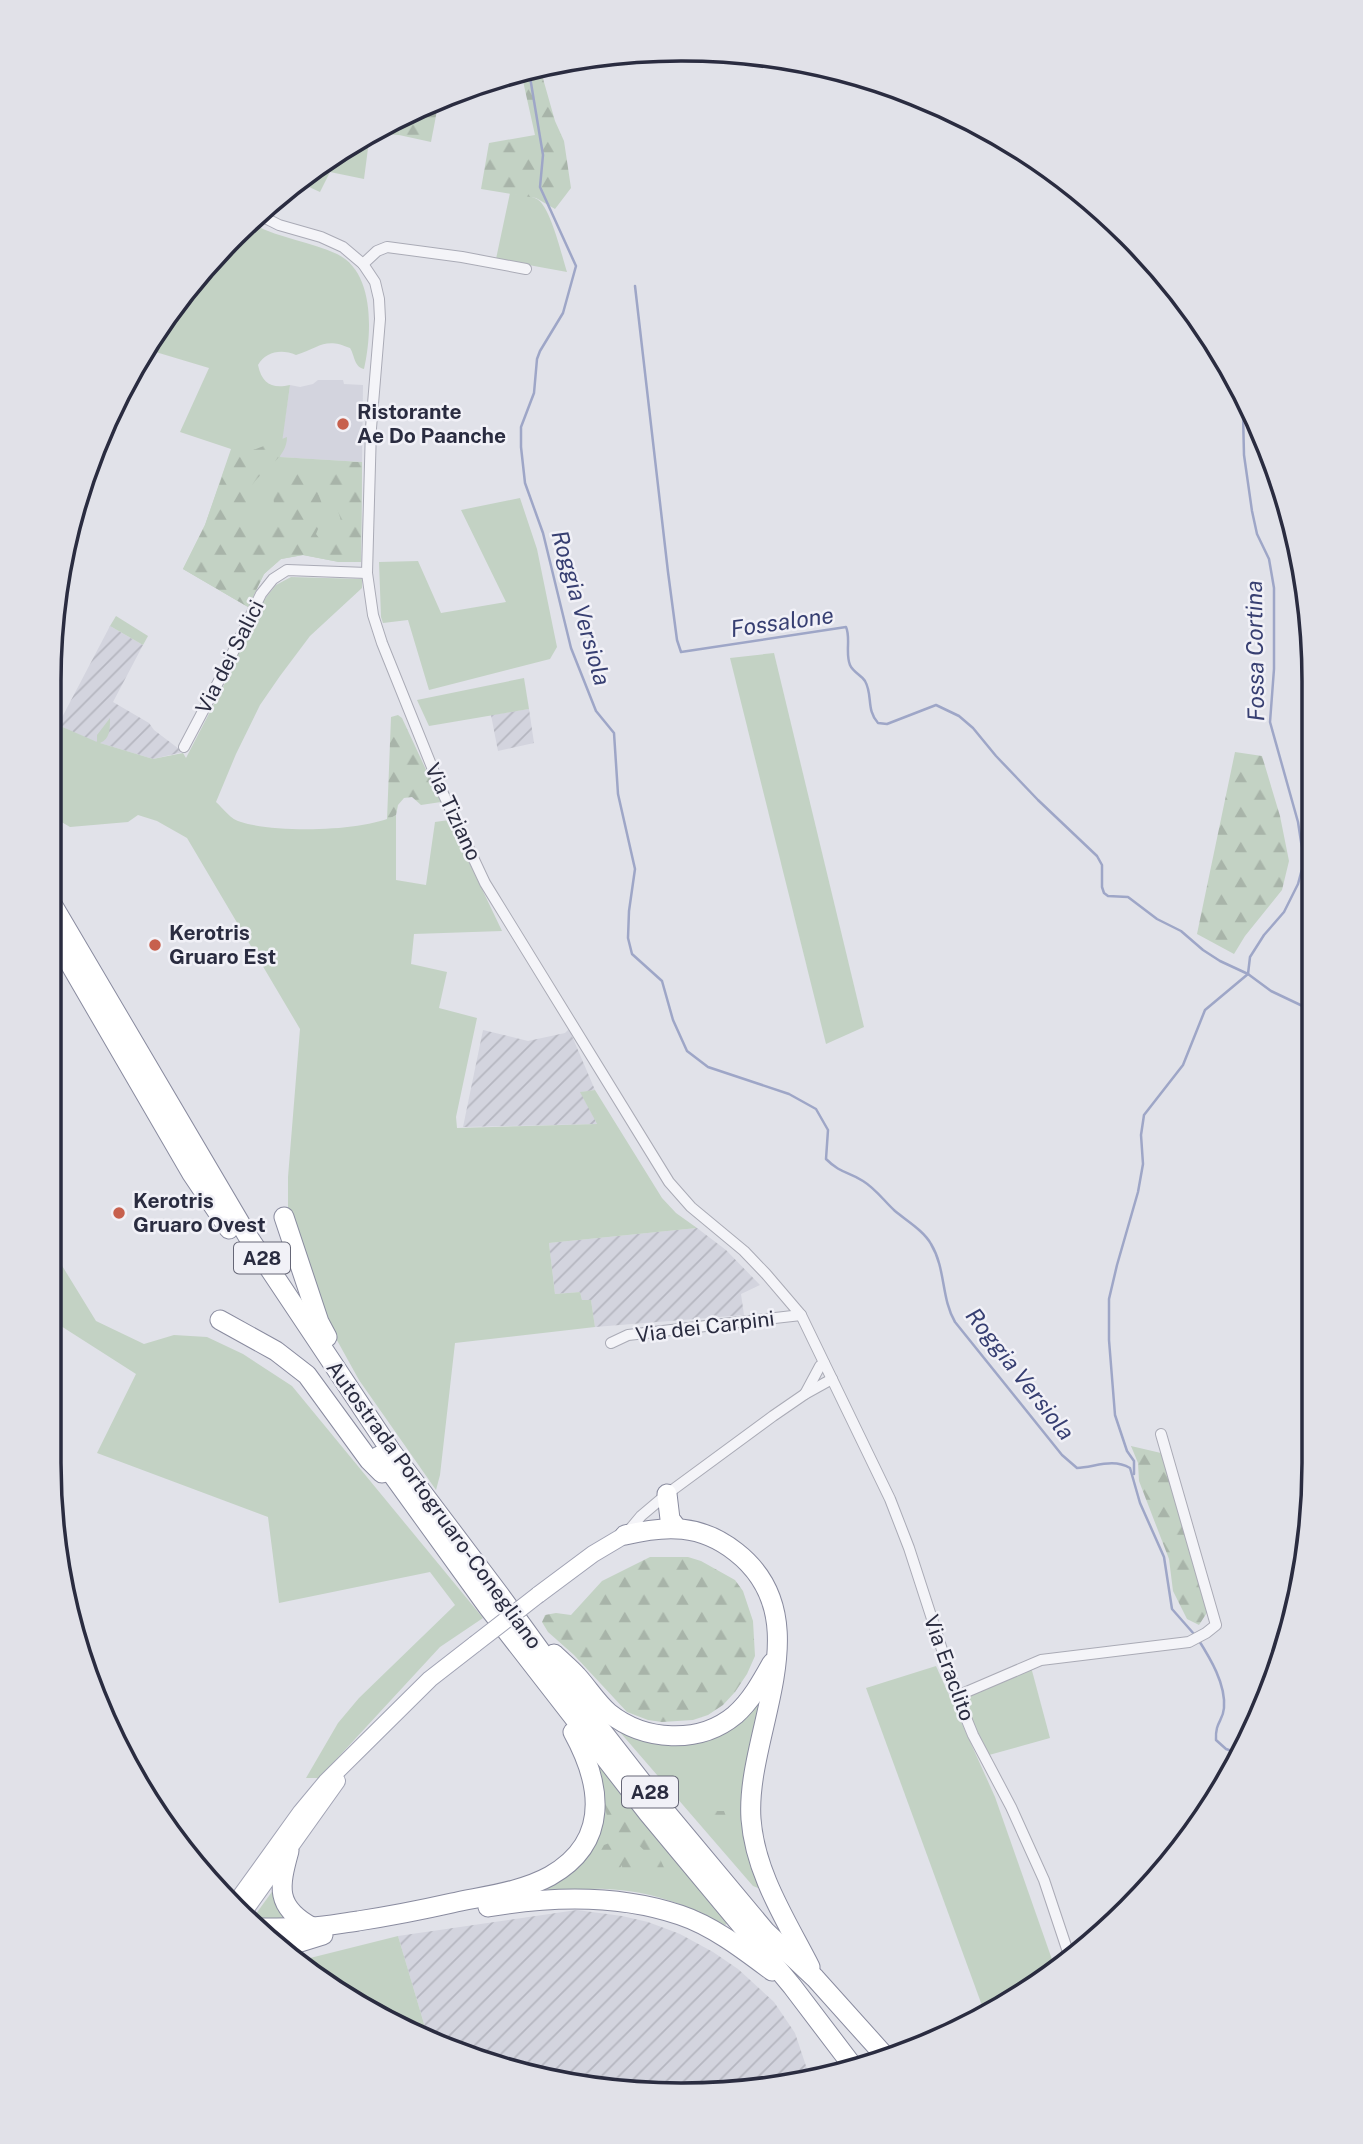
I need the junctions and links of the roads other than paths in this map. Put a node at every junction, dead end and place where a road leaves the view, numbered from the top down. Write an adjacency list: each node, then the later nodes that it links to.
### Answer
1 (268, 220): 2 (street, Via Tiziano)
2 (363, 264): 3 (street); 4 (street, Via Tiziano)
3 (526, 269)
4 (367, 573): 5 (street, Via dei Salici); 9 (street, Via Tiziano)
5 (184, 747)
6 (61, 919): 16 (highway, Autostrada Portogruaro-Conegliano / A28)
7 (61, 948): 18 (highway, Autostrada Portogruaro-Conegliano / A28)
8 (284, 1217): 16 (highway)
9 (801, 1315): 11 (street, Via dei Carpini); 12 (street, Via Tiziano)
10 (220, 1320): 18 (highway)
11 (611, 1343)
12 (824, 1363): 13 (street, Via Tiziano); 14 (street)
13 (832, 1380): 14 (street); 23 (street, Via Eraclito)
14 (805, 1394): 17 (street)
15 (1161, 1434): 23 (street)
16 (391, 1451): 21 (highway, Autostrada Portogruaro-Conegliano / A28)
17 (667, 1494): 19 (highway); 20 (street)
18 (412, 1504): 21 (highway, Autostrada Portogruaro-Conegliano / A28)
19 (677, 1528): 20 (highway); 22 (highway)
20 (625, 1535): 24 (main road, bridge)
21 (494, 1601): 22 (highway); 28 (highway); 32 (highway, Autostrada Portogruaro-Conegliano / A28); 33 (highway, Autostrada Portogruaro-Conegliano / A28)
22 (776, 1656): 32 (highway)
23 (957, 1696): 31 (street, Via Eraclito)
24 (353, 1756): 25 (main road); 26 (main road)
25 (289, 1851): 27 (main road); 28 (highway)
26 (240, 1897)
27 (248, 1906)
28 (312, 1927): 29 (highway)
29 (272, 1928)
30 (292, 1945): 33 (highway)
31 (1067, 1948)
32 (815, 1978): 34 (highway, Autostrada Portogruaro-Conegliano / A28)
33 (792, 1986): 35 (highway, Autostrada Portogruaro-Conegliano / A28)
34 (880, 2050)
35 (848, 2060)

